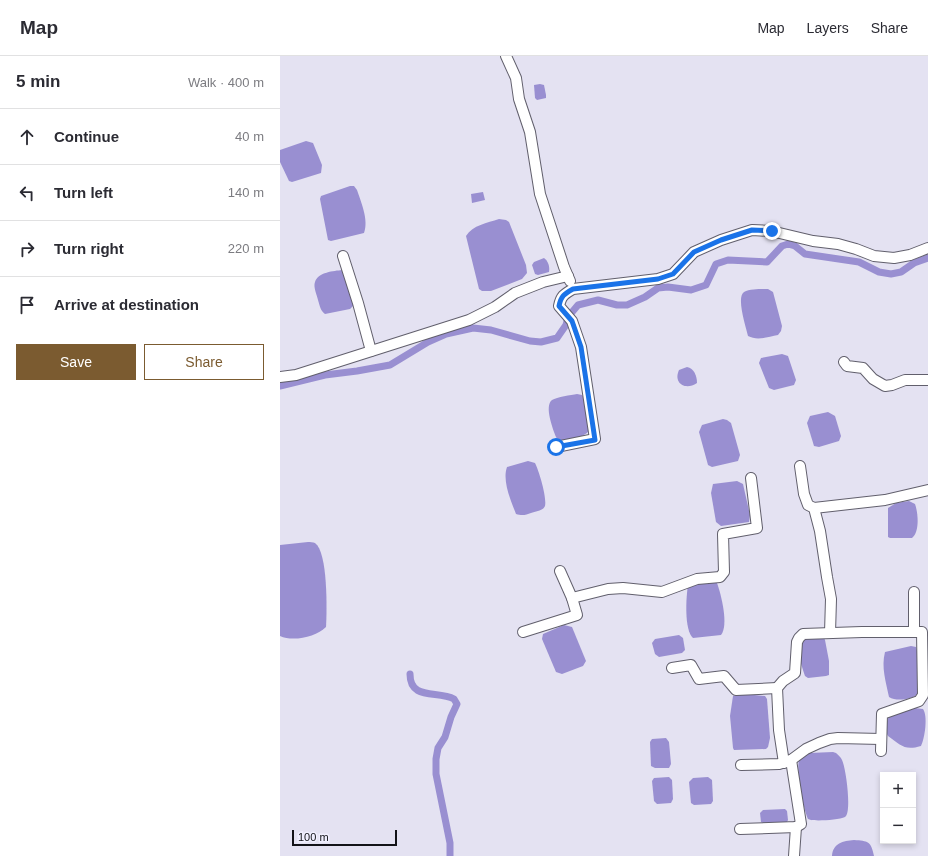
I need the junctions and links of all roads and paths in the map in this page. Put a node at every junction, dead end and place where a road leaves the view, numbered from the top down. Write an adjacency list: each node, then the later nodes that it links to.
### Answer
1 (506, 56): 4 (street)
2 (928, 248): 5 (street)
3 (343, 256): 6 (street)
4 (568, 276): 5 (street); 6 (street)
5 (573, 289): 10 (street)
6 (371, 351): 8 (street)
7 (844, 362): 9 (street)
8 (280, 377)
9 (928, 380)
10 (556, 447)
11 (800, 466): 14 (street)
12 (751, 478): 17 (street)
13 (928, 490): 14 (street)
14 (814, 508): 20 (street)
15 (560, 571): 17 (street)
16 (914, 592): 19 (street)
17 (572, 598): 18 (street)
18 (523, 632)
19 (914, 632): 20 (street); 23 (street)
20 (830, 633): 22 (street)
21 (672, 668): 22 (street)
22 (777, 688): 26 (street)
23 (924, 702): 24 (street)
24 (881, 739): 25 (street); 26 (street)
25 (881, 751)
26 (788, 761): 27 (street); 28 (street)
27 (741, 765)
28 (796, 827): 29 (street); 30 (street)
29 (740, 829)
30 (794, 856)

